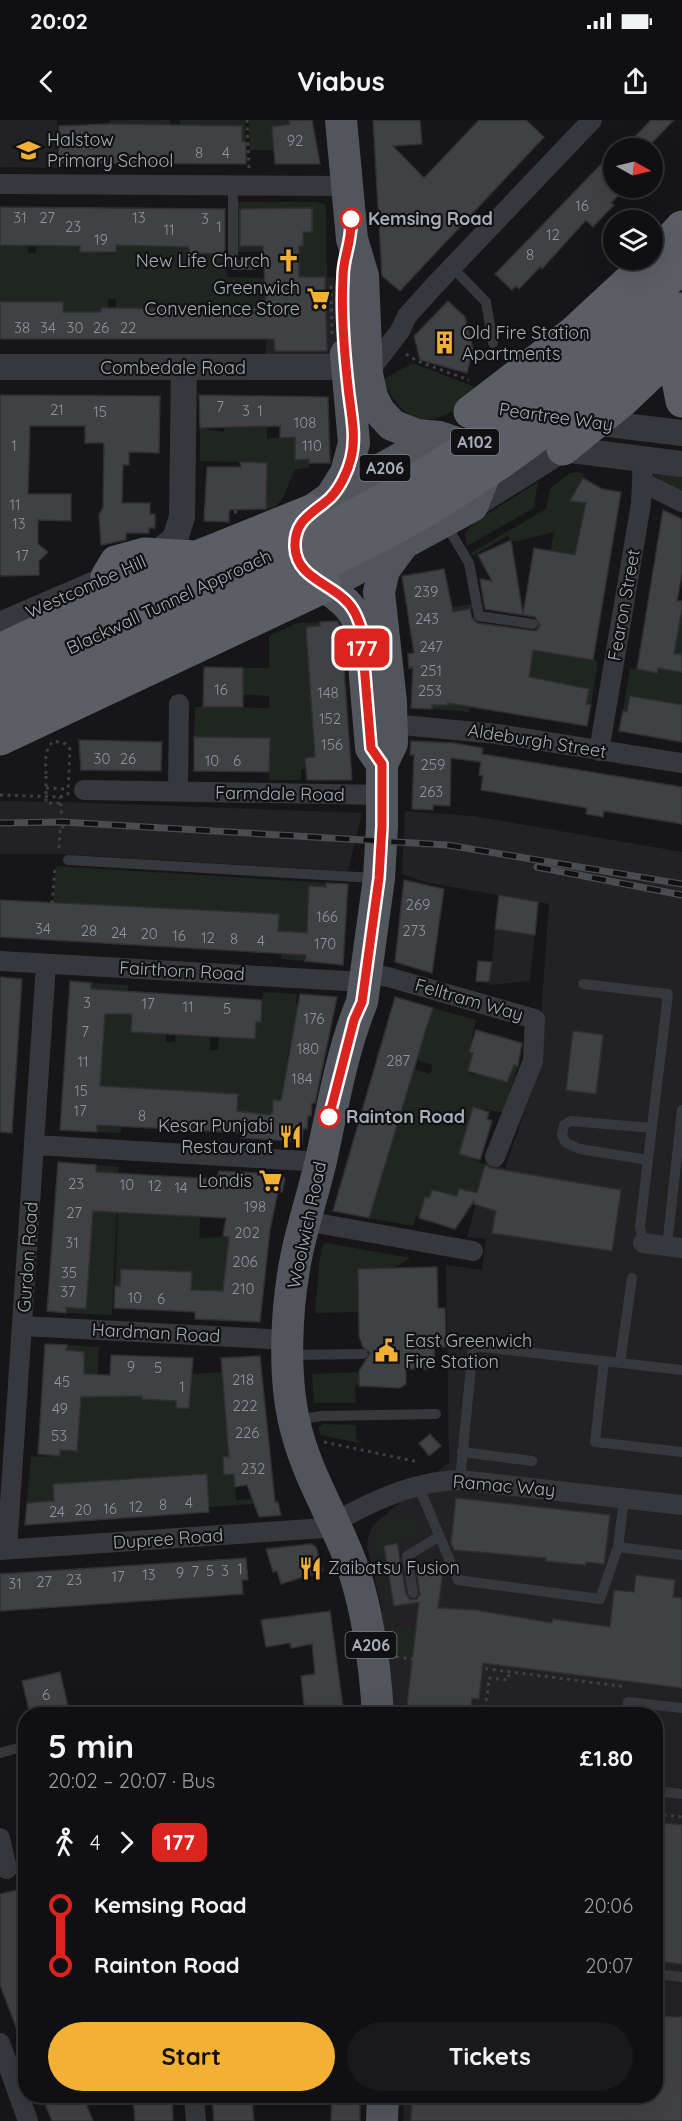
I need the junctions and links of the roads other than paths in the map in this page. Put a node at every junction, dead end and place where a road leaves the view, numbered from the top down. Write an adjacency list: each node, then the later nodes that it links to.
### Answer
1 (341, 120): 5 (main road, Woolwich Road / A206)
2 (592, 120): 10 (street)
3 (0, 184): 4 (street)
4 (232, 185): 5 (street); 8 (lane)
5 (348, 186): 16 (main road, Woolwich Road / A206)
6 (682, 227): 7 (highway)
7 (663, 247)
8 (254, 265)
9 (682, 266): 35 (highway, Blackwall Tunnel Approach / A102, bridge)
10 (452, 267): 13 (lane); 16 (street)
11 (640, 270): 19 (highway)
12 (682, 309): 35 (highway, Blackwall Tunnel Approach / A102, bridge)
13 (493, 343)
14 (682, 345): 21 (highway)
15 (682, 352): 20 (highway)
16 (348, 362): 18 (street, Combedale Road); 23 (main road, Woolwich Road / A206); 28 (main road, Woolwich Road / A206)
17 (0, 367): 18 (street, Combedale Road)
18 (184, 368): 32 (street, Westcombe Hill)
19 (472, 397): 21 (street, Peartree Way); 23 (street)
20 (682, 401)
21 (596, 423): 22 (street, Peartree Way); 24 (highway)
22 (682, 433)
23 (439, 437): 28 (main road, A206); 29 (main road, Woolwich Road / A206)
24 (563, 449): 26 (street, Peartree Way); 29 (street, Peartree Way)
25 (682, 464): 26 (street, Peartree Way)
26 (643, 470): 27 (street); 45 (street, Fearon Street)
27 (682, 502)
28 (321, 504): 33 (highway); 36 (main road, Woolwich Road / A206)
29 (472, 506): 30 (main road, Woolwich Road / A206)
30 (444, 522): 31 (main road, Woolwich Road / A206); 37 (lane)
31 (404, 544): 36 (main road, Woolwich Road / A206); 43 (main road, Woolwich Road / A206)
32 (157, 554): 33 (highway); 34 (highway)
33 (197, 557): 39 (highway)
34 (107, 577): 38 (street, Westcombe Hill)
35 (242, 584): 40 (highway, Blackwall Tunnel Approach / A102); 42 (highway, Blackwall Tunnel Approach / A102)
36 (325, 586): 44 (highway); 47 (main road, Woolwich Road / A206)
37 (533, 624)
38 (0, 625)
39 (0, 650)
40 (0, 680)
41 (179, 704): 49 (street)
42 (0, 714)
43 (392, 724): 45 (street, Aldeburgh Street); 47 (main road, Woolwich Road / A206)
44 (0, 739)
45 (599, 751): 46 (street, Aldeburgh Street)
46 (682, 763)
47 (382, 764): 50 (main road, Woolwich Road / A206)
48 (84, 790): 49 (street, Farmdale Road)
49 (178, 792): 50 (street, Farmdale Road)
50 (383, 795): 52 (main road, Woolwich Road / A206)
51 (63, 856): 52 (lane)
52 (379, 878): 55 (main road, Woolwich Road / A206)
53 (0, 961): 54 (street, Fairthorn Road)
54 (46, 964): 55 (street, Fairthorn Road); 59 (street, Gurdon Road)
55 (365, 978): 60 (street, Felltram Way); 62 (main road, Woolwich Road / A206)
56 (583, 984): 58 (lane)
57 (682, 1110): 65 (lane)
58 (652, 1128): 61 (lane); 61 (lane)
59 (35, 1145): 62 (street); 68 (street, Gurdon Road)
60 (495, 1157)
61 (648, 1160): 64 (lane)
62 (320, 1165): 63 (main road, Woolwich Road / A206)
63 (305, 1221): 66 (street); 69 (main road, Woolwich Road / A206)
64 (643, 1243): 65 (street)
65 (674, 1247)
66 (473, 1251)
67 (632, 1278): 72 (lane)
68 (23, 1326): 69 (street, Hardman Road); 86 (street, Gurdon Road)
69 (288, 1347): 70 (lane); 75 (main road, Woolwich Road / A206)
70 (363, 1354)
71 (604, 1361): 72 (lane); 76 (lane); 77 (lane)
72 (620, 1363): 73 (lane)
73 (682, 1370)
74 (436, 1414): 75 (lane)
75 (294, 1421): 83 (main road, Woolwich Road / A206)
76 (462, 1452): 78 (lane); 79 (lane)
77 (682, 1452)
78 (532, 1461)
79 (459, 1480): 80 (street, Ramac Way); 81 (street, Ramac Way)
80 (418, 1485): 83 (street, Ramac Way); 84 (lane)
81 (624, 1499): 82 (street, Ramac Way); 85 (lane)
82 (682, 1505)
83 (334, 1523): 86 (street, Dupree Road); 89 (main road, Woolwich Road / A206)
84 (438, 1537): 85 (lane); 88 (lane)
85 (618, 1547): 87 (lane)
86 (3, 1550)
87 (682, 1555)
88 (413, 1593)
89 (377, 1707)
90 (627, 1707): 91 (lane)
91 (682, 1708)
92 (18, 1748): 93 (lane)
93 (0, 1753)
94 (663, 1792): 95 (lane)
95 (682, 1794)
96 (0, 1838): 97 (street)
97 (11, 1868)
98 (663, 1975): 99 (lane)
99 (682, 1977)
100 (0, 2043): 101 (street)
101 (18, 2093)
102 (22, 2103): 105 (street)
103 (195, 2103): 106 (street)
104 (382, 2103): 107 (main road)
105 (28, 2121)
106 (196, 2121)
107 (382, 2121)

